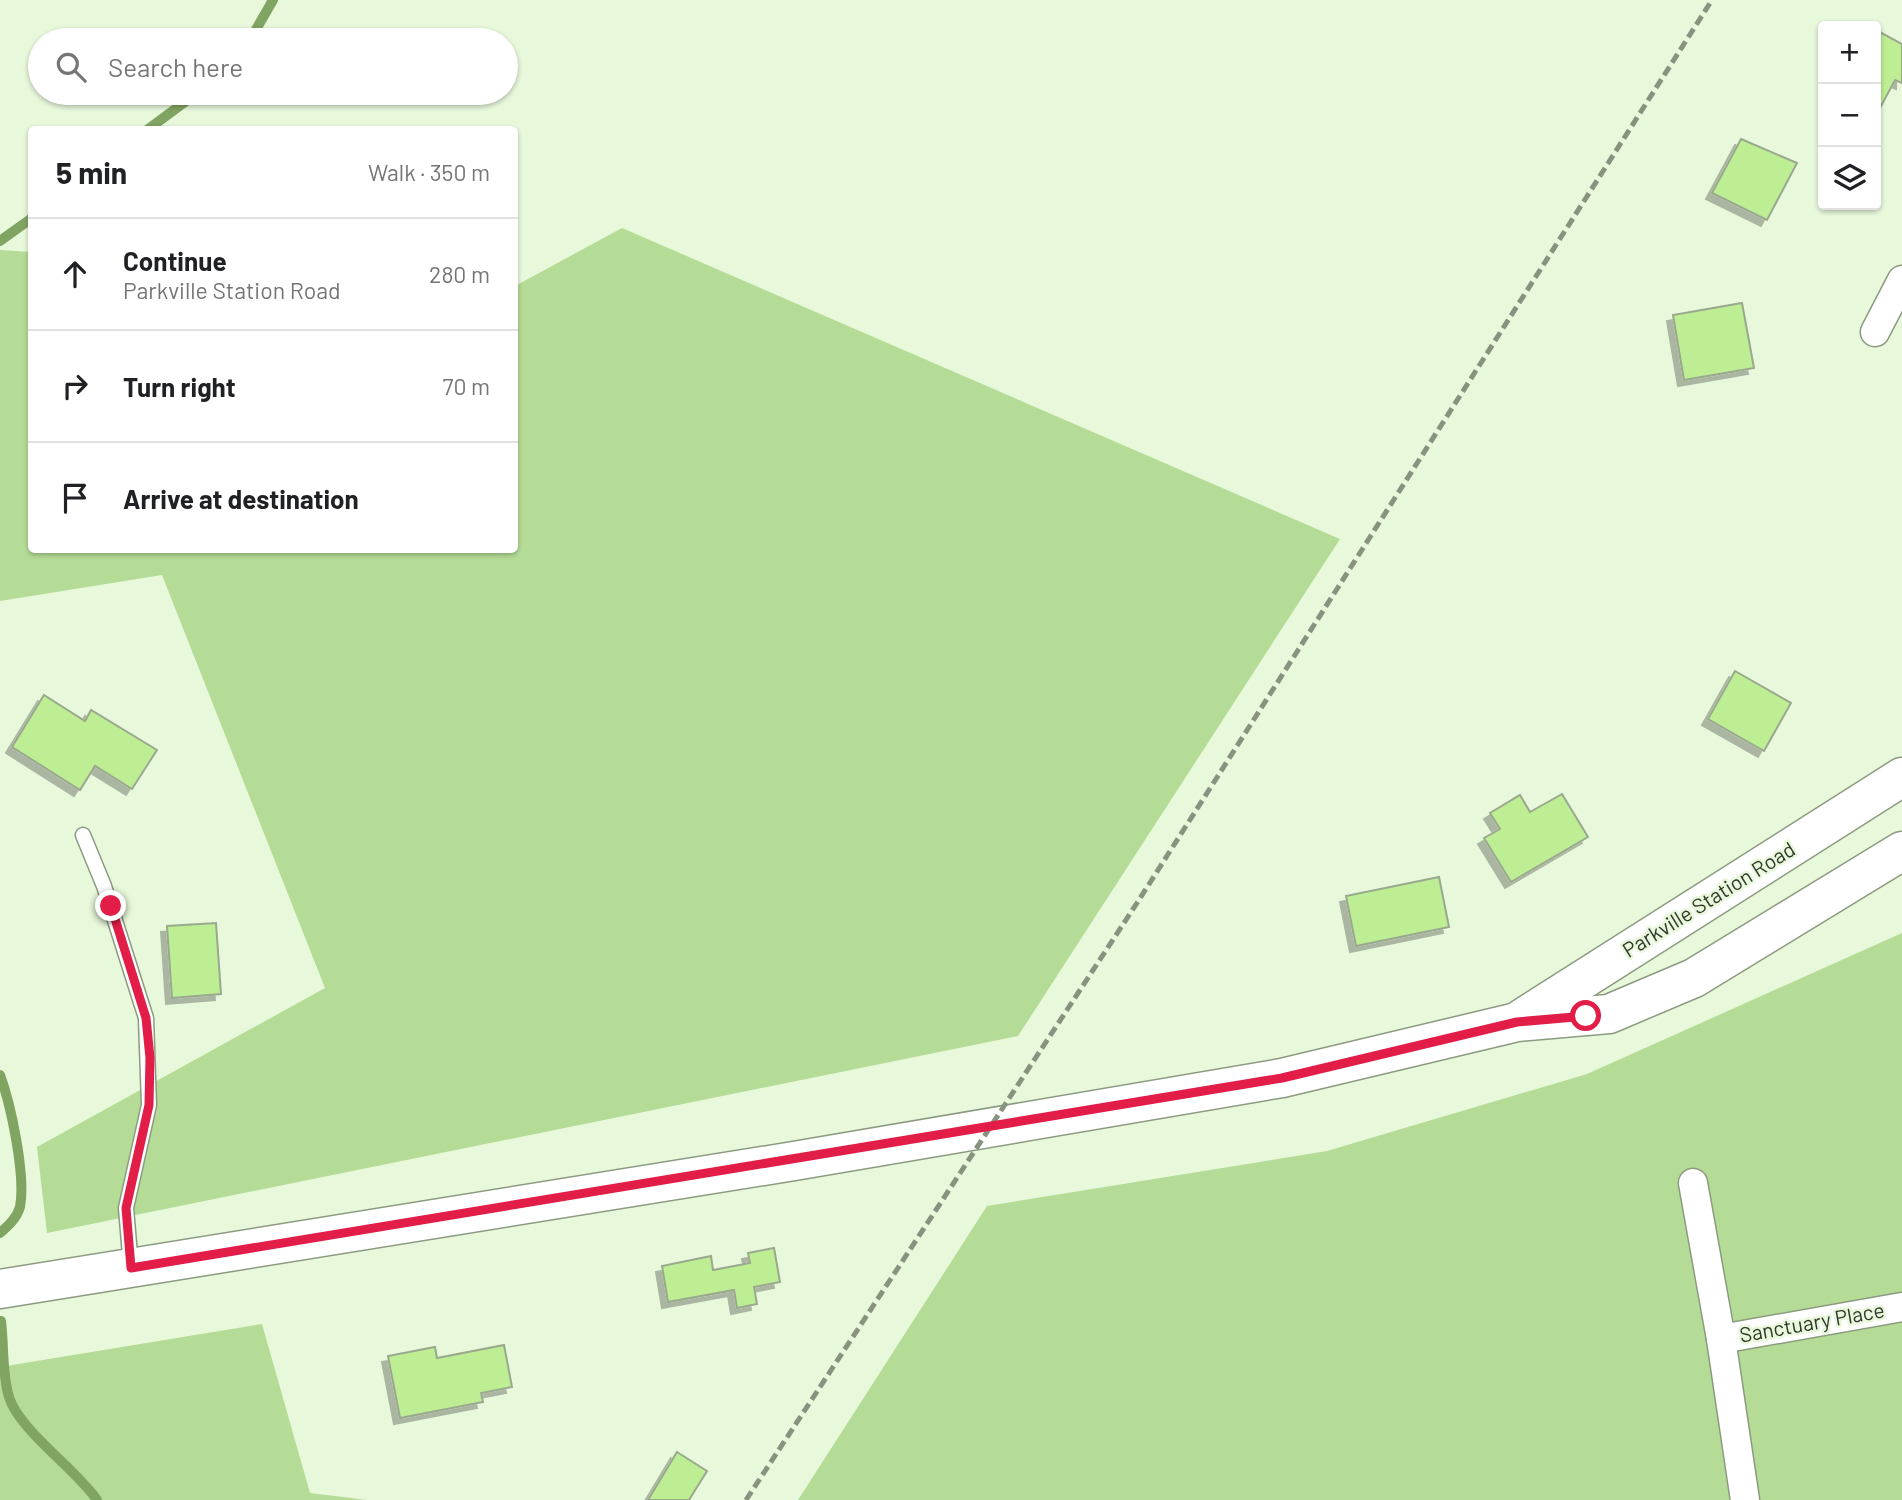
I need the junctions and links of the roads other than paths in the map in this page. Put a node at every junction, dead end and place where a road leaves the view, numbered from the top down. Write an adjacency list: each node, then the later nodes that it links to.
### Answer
1 (1902, 280): 2 (street)
2 (1875, 332)
3 (1902, 779): 6 (main road, Parkville Station Road)
4 (83, 835): 8 (lane)
5 (1902, 852): 6 (main road, Parkville Station Road)
6 (1517, 1022): 8 (main road, Parkville Station Road)
7 (1693, 1183): 11 (street, Sanctuary Place)
8 (131, 1268): 9 (main road, Parkville Station Road)
9 (0, 1289)
10 (1902, 1307): 11 (street, Sanctuary Place)
11 (1721, 1339): 12 (street, Sanctuary Place)
12 (1745, 1500)

